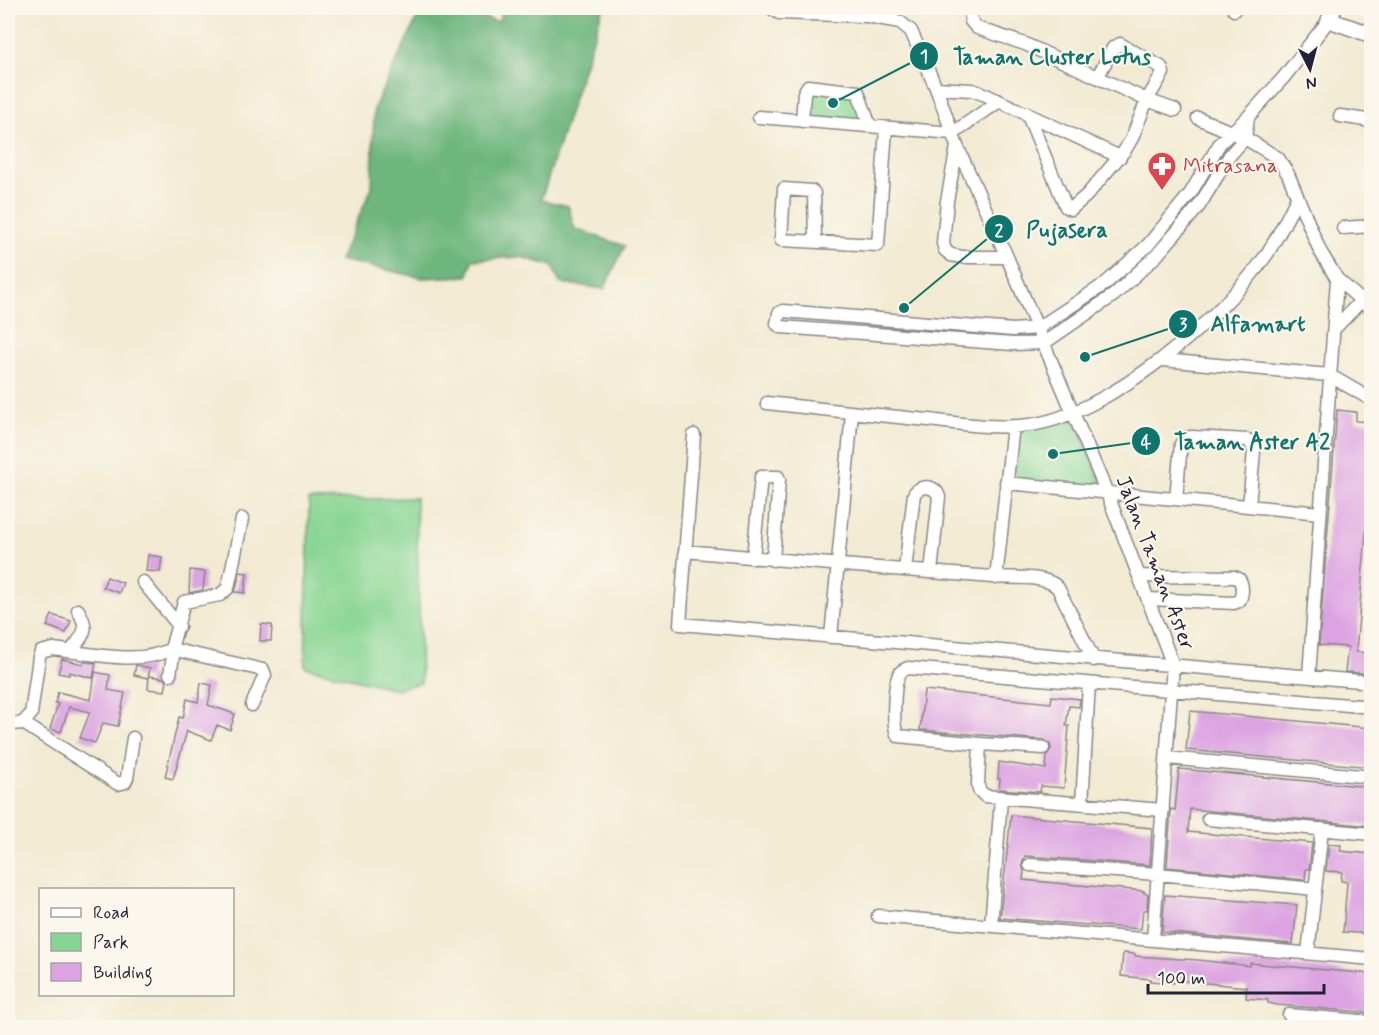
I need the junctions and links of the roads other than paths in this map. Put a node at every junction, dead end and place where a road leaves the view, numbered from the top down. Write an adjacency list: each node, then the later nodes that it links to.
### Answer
1 (970, 8): 5 (street)
2 (775, 10): 6 (street, Jalan Taman Aster)
3 (1332, 14): 4 (street); 13 (street)
4 (1371, 35)
5 (1098, 76): 7 (street); 7 (street)
6 (936, 88): 8 (street); 20 (street, Jalan Taman Aster)
7 (1148, 100): 9 (street); 23 (street)
8 (998, 102): 10 (street); 20 (street)
9 (1175, 110)
10 (1027, 113): 23 (street); 23 (street)
11 (1340, 116): 16 (street)
12 (759, 117): 15 (street)
13 (1248, 117): 19 (street); 21 (street)
14 (1197, 118): 19 (street)
15 (802, 121): 17 (street); 17 (street)
16 (1371, 121)
17 (870, 126): 18 (street)
18 (886, 128): 20 (street); 27 (street)
19 (1230, 132): 21 (street); 32 (street)
20 (953, 133): 22 (street, Jalan Taman Aster)
21 (1245, 138): 24 (street); 34 (street)
22 (957, 146): 28 (street, Jalan Taman Aster); 28 (street)
23 (1120, 157)
24 (1297, 198): 29 (street); 35 (street)
25 (1371, 226): 26 (street)
26 (1343, 228)
27 (815, 241): 27 (street)
28 (1007, 256): 32 (street, Jalan Taman Aster)
29 (1337, 279): 30 (street); 33 (street)
30 (1361, 301): 31 (street); 33 (street)
31 (1371, 310)
32 (1038, 328): 34 (street, Jalan Taman Aster); 34 (street)
33 (1334, 329): 36 (street)
34 (1044, 343): 40 (street, Jalan Taman Aster)
35 (1162, 360): 36 (street); 40 (street)
36 (1329, 375): 37 (street); 47 (street)
37 (1371, 400)
38 (767, 403): 39 (street)
39 (852, 413): 41 (street); 52 (street)
40 (1074, 413): 41 (street); 44 (street, Jalan Taman Aster)
41 (1013, 426): 43 (street)
42 (694, 435): 49 (street)
43 (1006, 483): 44 (street); 56 (street)
44 (1107, 494): 45 (street); 55 (street, Jalan Taman Aster)
45 (1176, 500): 46 (street); 46 (street)
46 (1249, 506): 47 (street)
47 (1320, 513): 67 (street)
48 (242, 519): 60 (street)
49 (685, 551): 50 (street); 61 (street)
50 (753, 558): 51 (street); 51 (street)
51 (773, 560): 52 (street)
52 (838, 565): 53 (street); 61 (street)
53 (905, 570): 54 (street); 54 (street)
54 (931, 572): 56 (street)
55 (1140, 576): 58 (street, Jalan Taman Aster); 58 (street)
56 (996, 578): 64 (street)
57 (143, 582): 60 (street)
58 (1149, 599): 65 (street, Jalan Taman Aster)
59 (78, 610): 63 (street)
60 (179, 626): 62 (street)
61 (831, 637): 64 (street)
62 (173, 650): 63 (street); 66 (street); 71 (street)
63 (71, 651): 74 (street)
64 (1094, 660): 65 (street)
65 (1173, 666): 67 (street); 70 (street)
66 (170, 674)
67 (1309, 676): 68 (street)
68 (1371, 682)
69 (1089, 684): 70 (street); 76 (street); 81 (street)
70 (1172, 689): 72 (street); 78 (street)
71 (252, 705)
72 (1371, 707)
73 (8, 722): 74 (street)
74 (23, 723): 75 (street)
75 (133, 738)
76 (980, 744): 77 (street); 80 (street)
77 (1042, 748)
78 (1167, 758): 79 (street); 82 (street)
79 (1371, 777)
80 (1001, 799): 81 (street); 90 (street)
81 (1082, 804): 82 (street)
82 (1163, 810): 87 (street)
83 (1208, 819): 84 (street)
84 (1322, 829): 85 (street); 88 (street)
85 (1371, 834)
86 (1030, 865): 87 (street)
87 (1158, 874): 88 (street); 91 (street)
88 (1315, 889): 92 (street)
89 (878, 916): 90 (street)
90 (991, 926): 91 (street)
91 (1153, 940): 92 (street)
92 (1308, 953): 93 (street)
93 (1371, 958)
94 (1289, 1015): 95 (street)
95 (1371, 1022)

